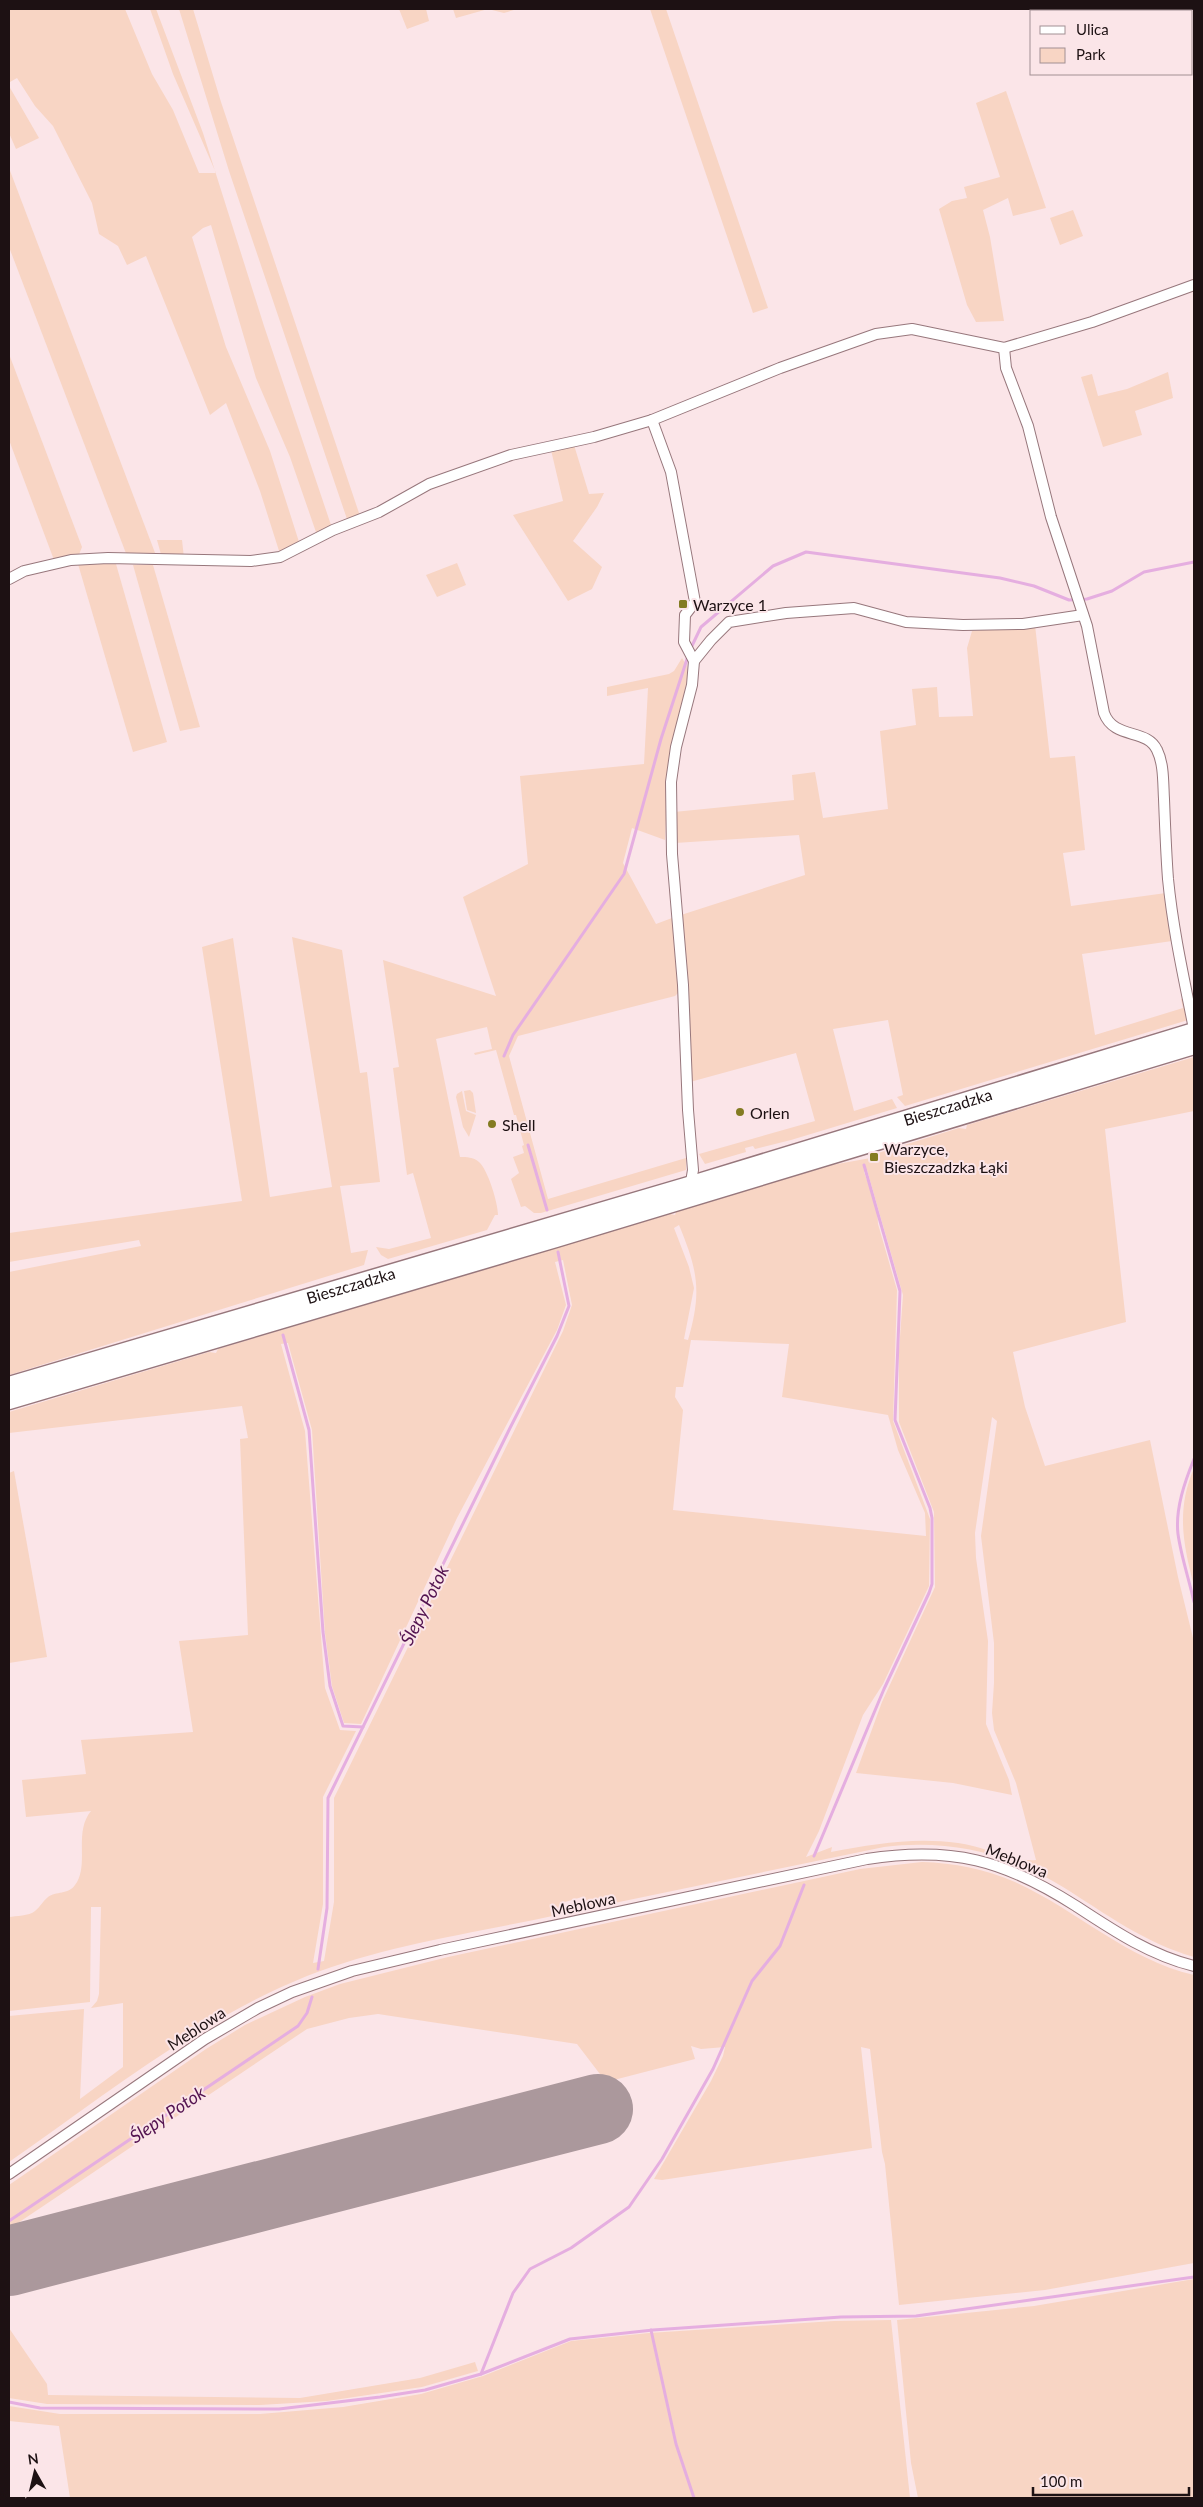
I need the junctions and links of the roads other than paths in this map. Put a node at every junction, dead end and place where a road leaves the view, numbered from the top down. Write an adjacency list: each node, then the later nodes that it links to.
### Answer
1 (1194, 285): 2 (street)
2 (1004, 348): 3 (street); 5 (street)
3 (652, 420): 4 (street); 6 (street)
4 (9, 579)
5 (1081, 611): 6 (street); 7 (street)
6 (694, 660): 9 (street)
7 (1194, 1030): 9 (main road, Bieszczadzka)
8 (1194, 1046): 10 (main road, Bieszczadzka)
9 (695, 1178): 10 (street, Bieszczadzka); 11 (street, Bieszczadzka); 12 (main road, Bieszczadzka)
10 (726, 1188): 11 (main road, Bieszczadzka)
11 (672, 1204): 13 (main road, Bieszczadzka)
12 (9, 1385)
13 (9, 1401)
14 (1194, 1966): 15 (street, Meblowa)
15 (9, 2174)

